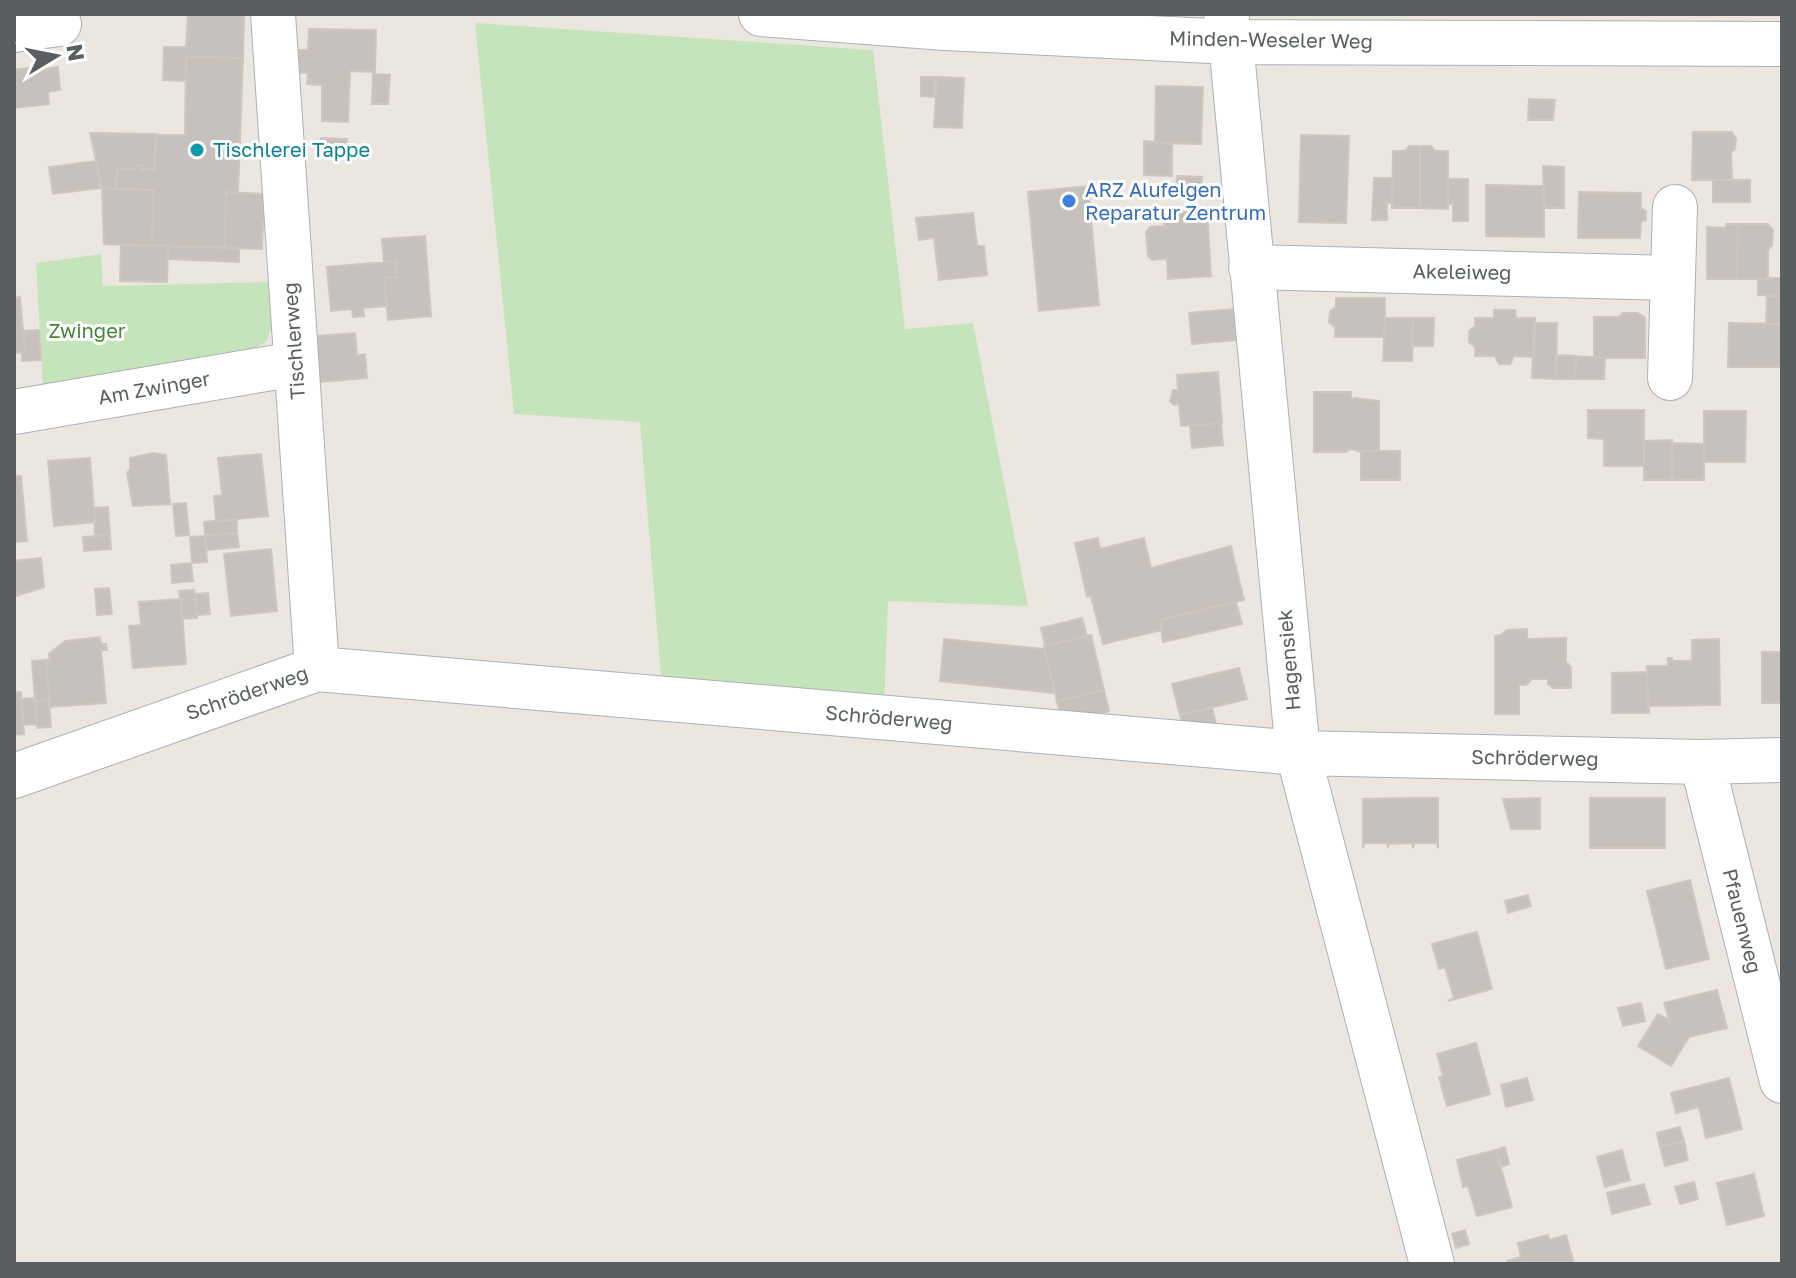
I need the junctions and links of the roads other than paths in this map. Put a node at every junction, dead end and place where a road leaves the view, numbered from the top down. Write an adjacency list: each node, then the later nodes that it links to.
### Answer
1 (273, 14): 11 (street, Tischlerweg)
2 (761, 14): 3 (street, Minden-Weseler Weg)
3 (945, 21): 5 (street, Minden-Weseler Weg)
4 (59, 24): 6 (street)
5 (1228, 28): 7 (street, Minden-Weseler Weg); 9 (street, Hagensiek)
6 (14, 30)
7 (1782, 44)
8 (1675, 207): 10 (street)
9 (1251, 267): 10 (street, Akeleiweg); 15 (street, Hagensiek)
10 (1672, 278): 12 (street)
11 (295, 364): 13 (street, Am Zwinger); 14 (street, Tischlerweg)
12 (1670, 378)
13 (14, 412)
14 (317, 669): 15 (street, Schröderweg); 18 (street, Schröderweg)
15 (1298, 753): 17 (street, Schröderweg); 20 (street, Hagensiek)
16 (1782, 760): 17 (street, Schröderweg)
17 (1702, 762): 19 (street, Pfauenweg)
18 (14, 776)
19 (1782, 1081)
20 (1432, 1264)

